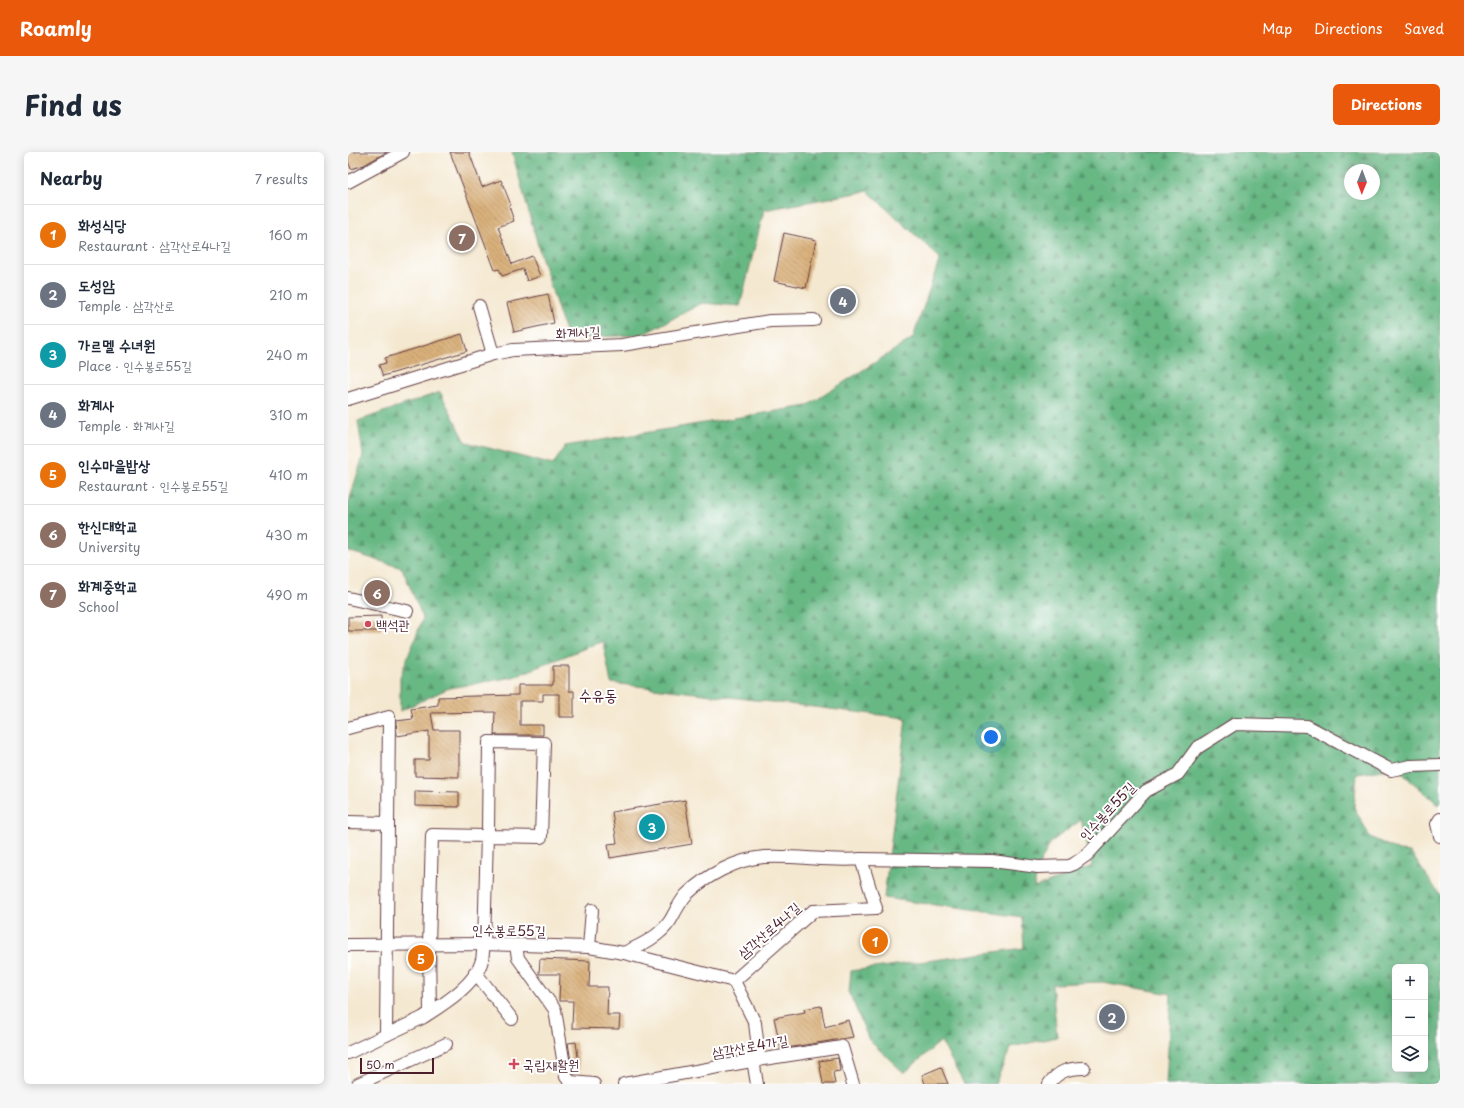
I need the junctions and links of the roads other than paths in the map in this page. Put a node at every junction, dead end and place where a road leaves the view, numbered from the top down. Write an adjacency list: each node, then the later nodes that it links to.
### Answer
1 (402, 152): 2 (street)
2 (350, 181)
3 (479, 306): 5 (street)
4 (814, 320): 5 (street, 화계사길)
5 (493, 354): 6 (street, 화계사길)
6 (348, 399)
7 (348, 598): 8 (street)
8 (407, 611)
9 (348, 728): 13 (street)
10 (1440, 766): 16 (street, 인수봉로55길)
11 (1440, 819): 15 (street)
12 (348, 822): 13 (street)
13 (388, 823): 20 (street)
14 (487, 835): 14 (street); 18 (street); 21 (street)
15 (1440, 836)
16 (861, 859): 24 (street, 인수봉로55길); 26 (street, 삼각산로4나길)
17 (592, 910): 23 (street)
18 (484, 944): 21 (street, 인수봉로55길); 22 (street, 인수봉로55길); 25 (street)
19 (348, 945): 20 (street, 인수봉로55길)
20 (388, 945): 21 (street, 인수봉로55길); 29 (street)
21 (429, 945): 27 (street)
22 (516, 946): 23 (street, 인수봉로55길); 35 (street)
23 (589, 947): 24 (street, 인수봉로55길)
24 (624, 953): 26 (street)
25 (476, 972): 27 (street); 28 (street)
26 (734, 981): 32 (street)
27 (430, 1013): 29 (street)
28 (512, 1019)
29 (386, 1035): 31 (street)
30 (446, 1044): 34 (street)
31 (348, 1053)
32 (757, 1060): 36 (street, 삼각산로4가길); 37 (street); 38 (street, 삼각산로4가길)
33 (1084, 1068): 39 (street)
34 (358, 1084)
35 (594, 1084)
36 (624, 1084)
37 (757, 1084)
38 (853, 1084)
39 (1049, 1084)

